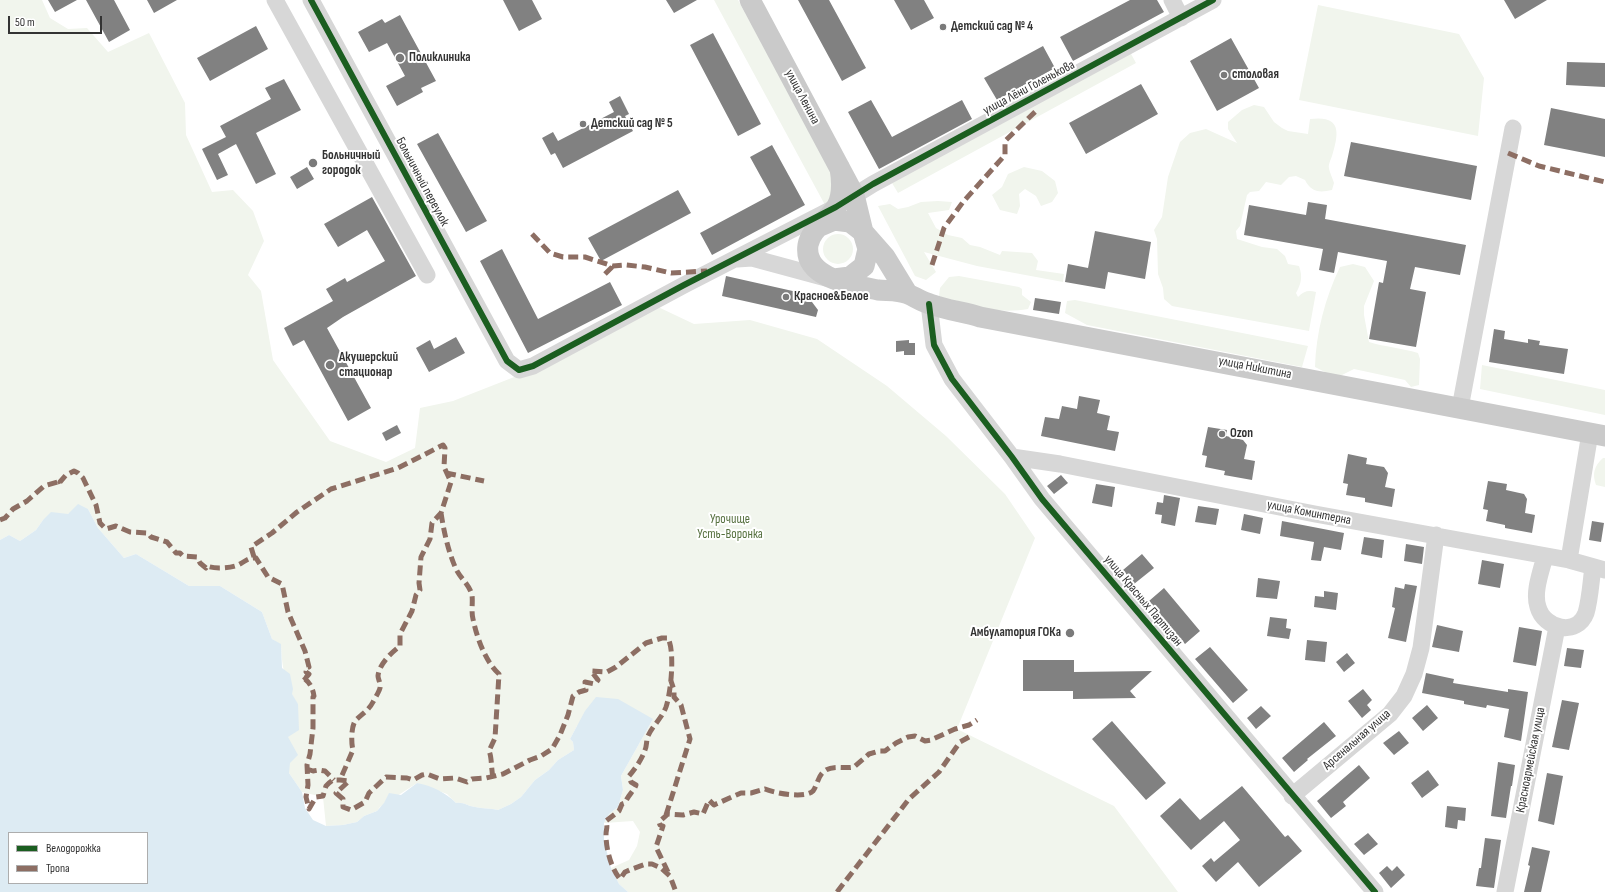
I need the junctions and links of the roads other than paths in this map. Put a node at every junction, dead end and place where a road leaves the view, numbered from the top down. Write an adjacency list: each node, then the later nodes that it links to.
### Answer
1 (275, 0): 14 (street)
2 (311, 0): 18 (street, Больничный переулок)
3 (750, 0): 8 (main road, улица Ленина)
4 (1172, 0): 6 (street)
5 (1213, 0): 6 (street, улица Лёни Голенькова)
6 (1181, 18): 9 (street, улица Лёни Голенькова)
7 (1513, 128): 19 (street)
8 (840, 168): 9 (main road, улица Ленина); 10 (main road)
9 (854, 195): 10 (street, улица Лёни Голенькова); 12 (main road, улица Ленина)
10 (836, 207): 11 (main road); 13 (street, улица Лёни Голенькова)
11 (820, 226): 12 (main road); 15 (main road)
12 (863, 232): 15 (main road); 16 (main road)
13 (735, 259): 15 (street); 18 (street, улица Лёни Голенькова)
14 (427, 275)
15 (833, 279): 16 (main road, улица Никитина)
16 (907, 294): 17 (main road, улица Никитина)
17 (929, 304): 19 (main road, улица Никитина); 21 (street, улица Красных Партизан)
18 (519, 370)
19 (1460, 408): 20 (main road, улица Никитина)
20 (1597, 435): 24 (street)
21 (1012, 457): 22 (street, улица Коминтерна); 27 (street, улица Красных Партизан)
22 (1436, 535): 23 (street, улица Коминтерна); 27 (street, Арсенальная улица)
23 (1545, 556): 24 (street, улица Коминтерна); 26 (street)
24 (1569, 560): 25 (street, улица Коминтерна)
25 (1599, 568): 26 (street)
26 (1557, 627): 29 (street, Красноармейская улица)
27 (1292, 796): 28 (street, улица Красных Партизан)
28 (1375, 892)
29 (1505, 892)

